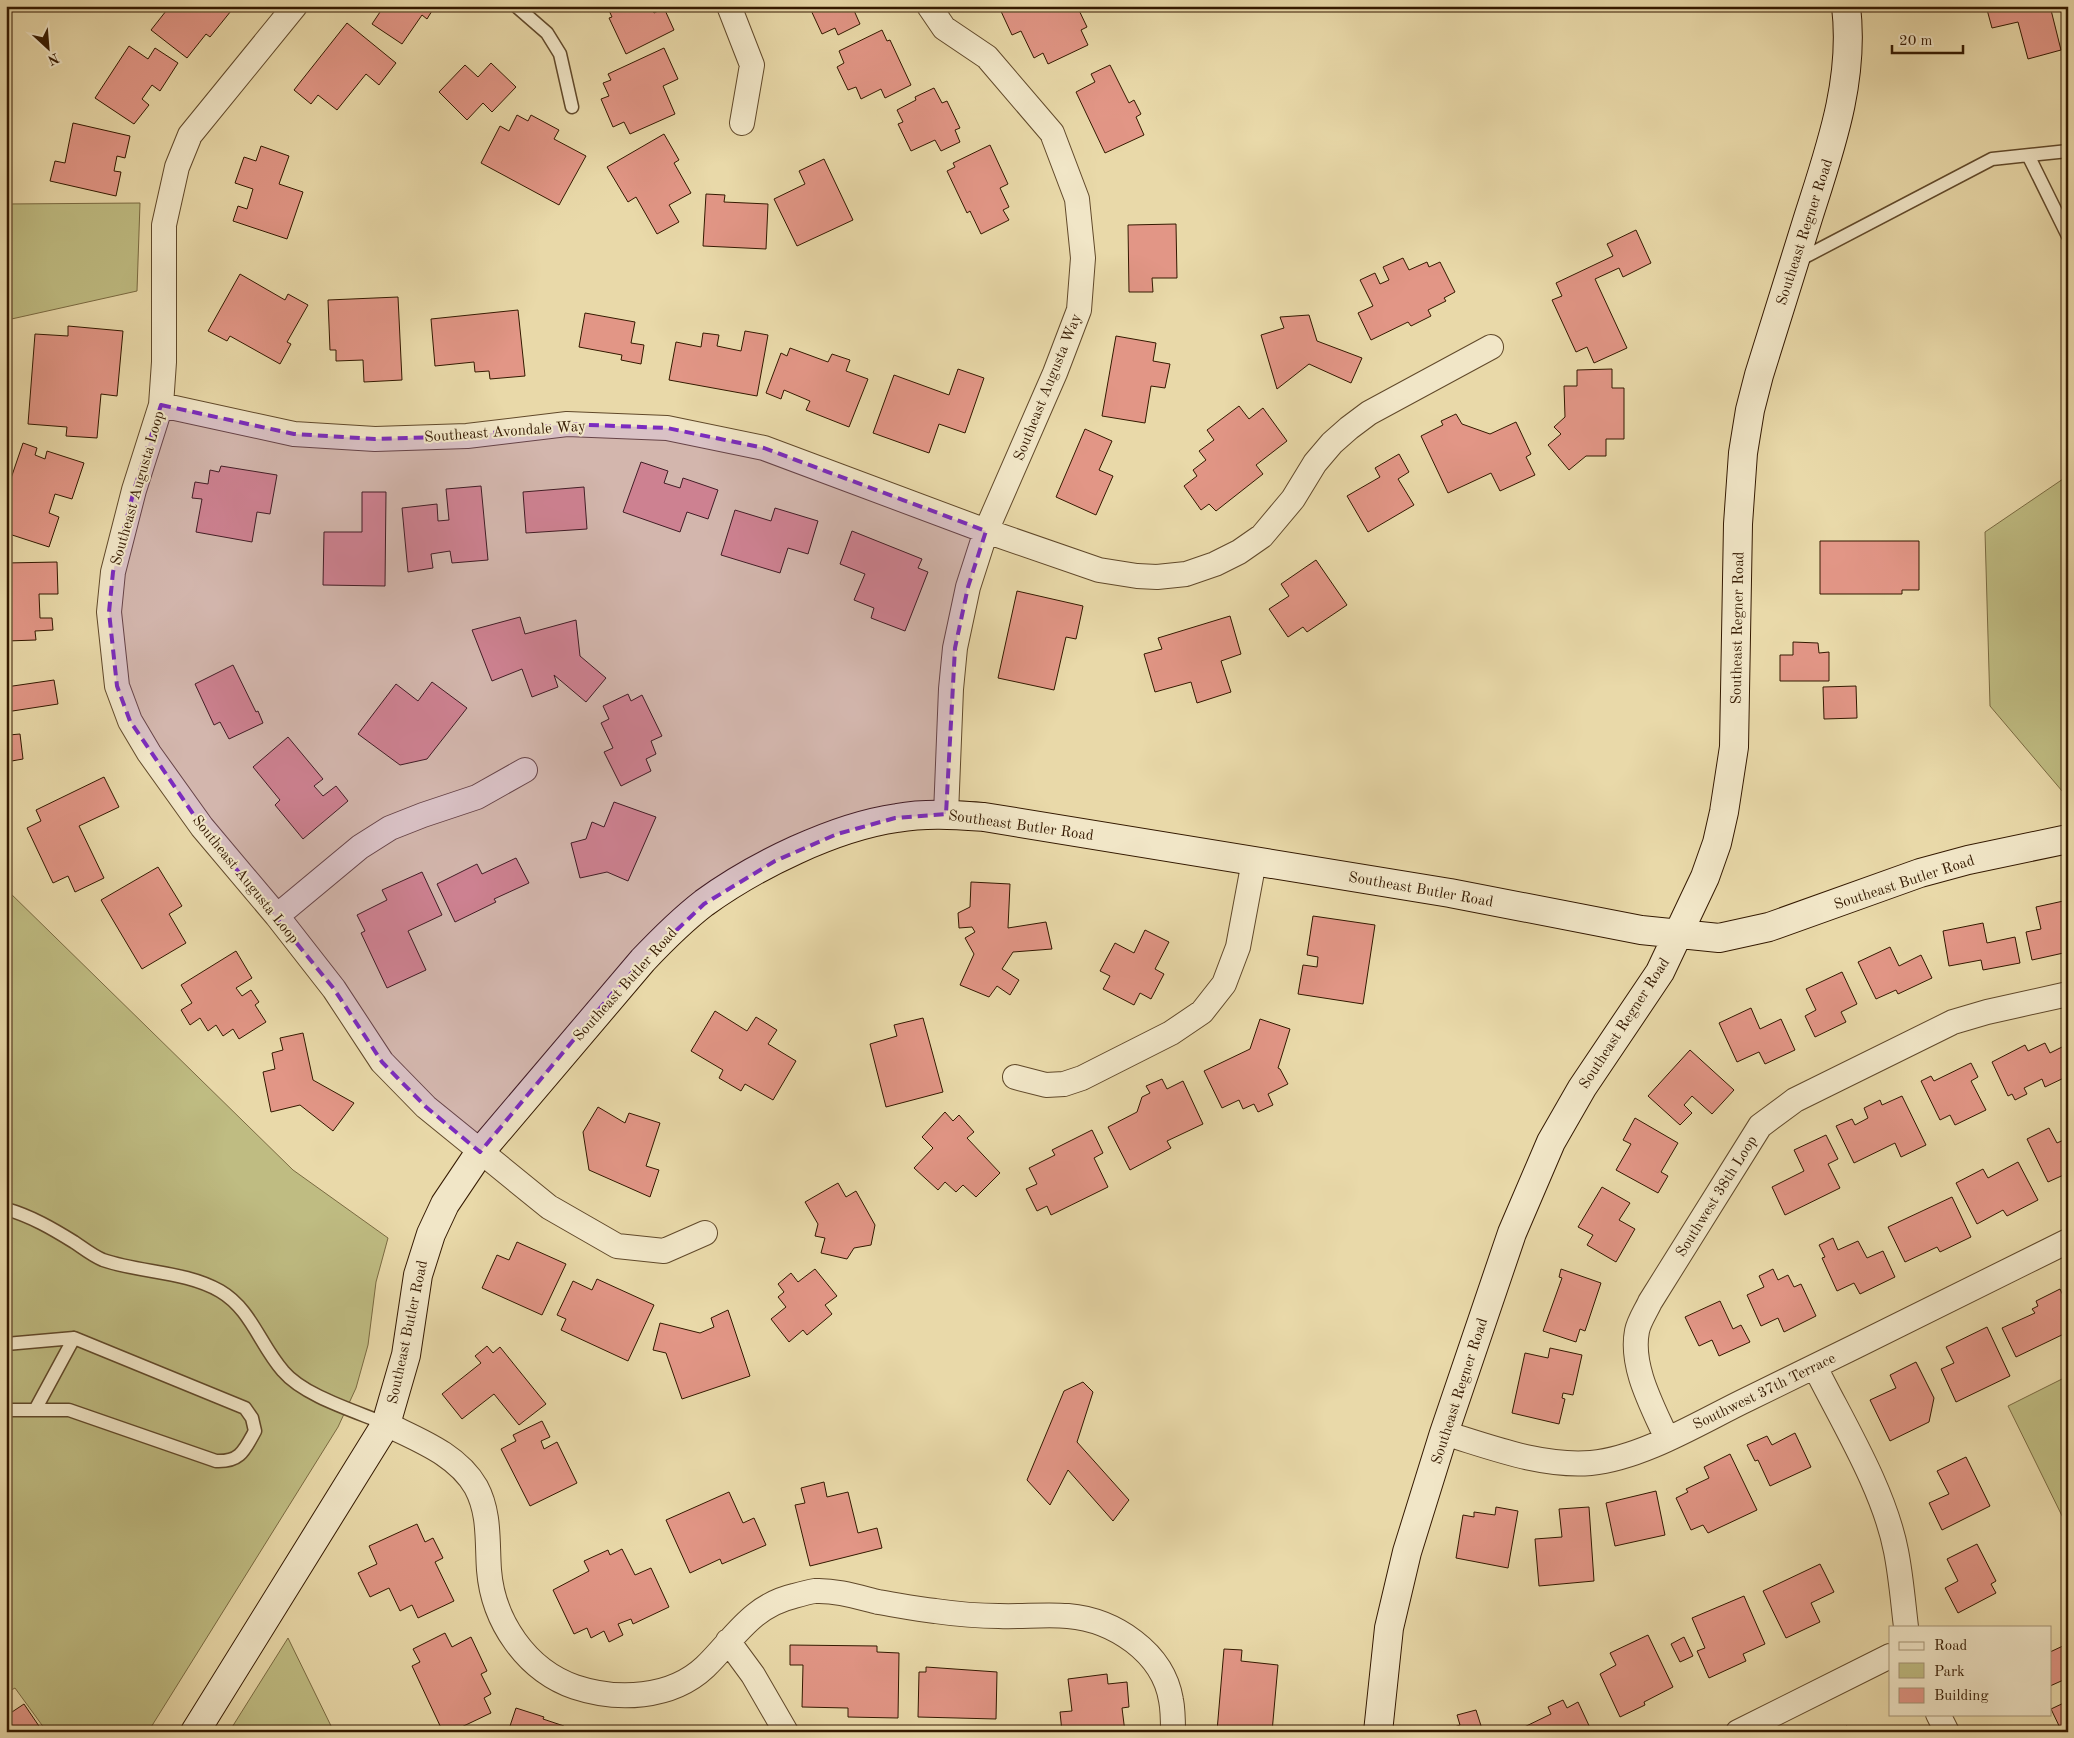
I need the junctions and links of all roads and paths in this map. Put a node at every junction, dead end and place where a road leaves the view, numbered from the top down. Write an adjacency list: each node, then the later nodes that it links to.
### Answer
1 (295, 6): 13 (street, Southeast Augusta Loop)
2 (516, 6): 6 (lane)
3 (729, 6): 7 (street)
4 (929, 6): 14 (street, Southeast Augusta Way)
5 (1846, 6): 11 (main road, Southeast Regner Road)
6 (572, 107)
7 (742, 123)
8 (2068, 151): 9 (lane)
9 (2030, 155): 10 (lane); 11 (lane)
10 (2068, 236)
11 (1795, 262): 20 (main road, Southeast Regner Road)
12 (1492, 347): 14 (street, Southeast Avondale Way)
13 (161, 404): 14 (street, Southeast Avondale Way); 19 (street, Southeast Augusta Loop)
14 (986, 530): 16 (street, Southeast Augusta Way)
15 (525, 770): 19 (street)
16 (946, 814): 18 (main road, Southeast Butler Road); 23 (main road, Southeast Butler Road)
17 (2068, 839): 20 (main road, Southeast Butler Road)
18 (1254, 861): 20 (main road, Southeast Butler Road); 22 (street)
19 (276, 916): 23 (street, Southeast Augusta Loop)
20 (1678, 934): 33 (main road, Southeast Regner Road)
21 (2068, 994): 34 (street, Southwest 38th Loop)
22 (1015, 1077)
23 (480, 1152): 25 (street, Southeast Augusta Loop); 32 (main road, Southeast Butler Road)
24 (6, 1209): 32 (lane)
25 (705, 1233)
26 (2068, 1241): 29 (street, Southwest 37th Terrace)
27 (74, 1338): 28 (lane); 31 (lane); 31 (lane)
28 (6, 1344)
29 (1815, 1367): 34 (street, Southwest 37th Terrace); 35 (street)
30 (6, 1410): 31 (lane)
31 (35, 1410)
32 (386, 1424): 36 (street); 39 (main road, Southeast Butler Road)
33 (1444, 1433): 34 (street, Southwest 37th Terrace); 42 (main road, Southeast Regner Road)
34 (1667, 1439)
35 (1906, 1626)
36 (728, 1641): 40 (street); 41 (street)
37 (1889, 1656): 43 (street)
38 (1939, 1716): 44 (street)
39 (195, 1732)
40 (786, 1732)
41 (1173, 1732)
42 (1378, 1732)
43 (1738, 1732)
44 (1947, 1732)

